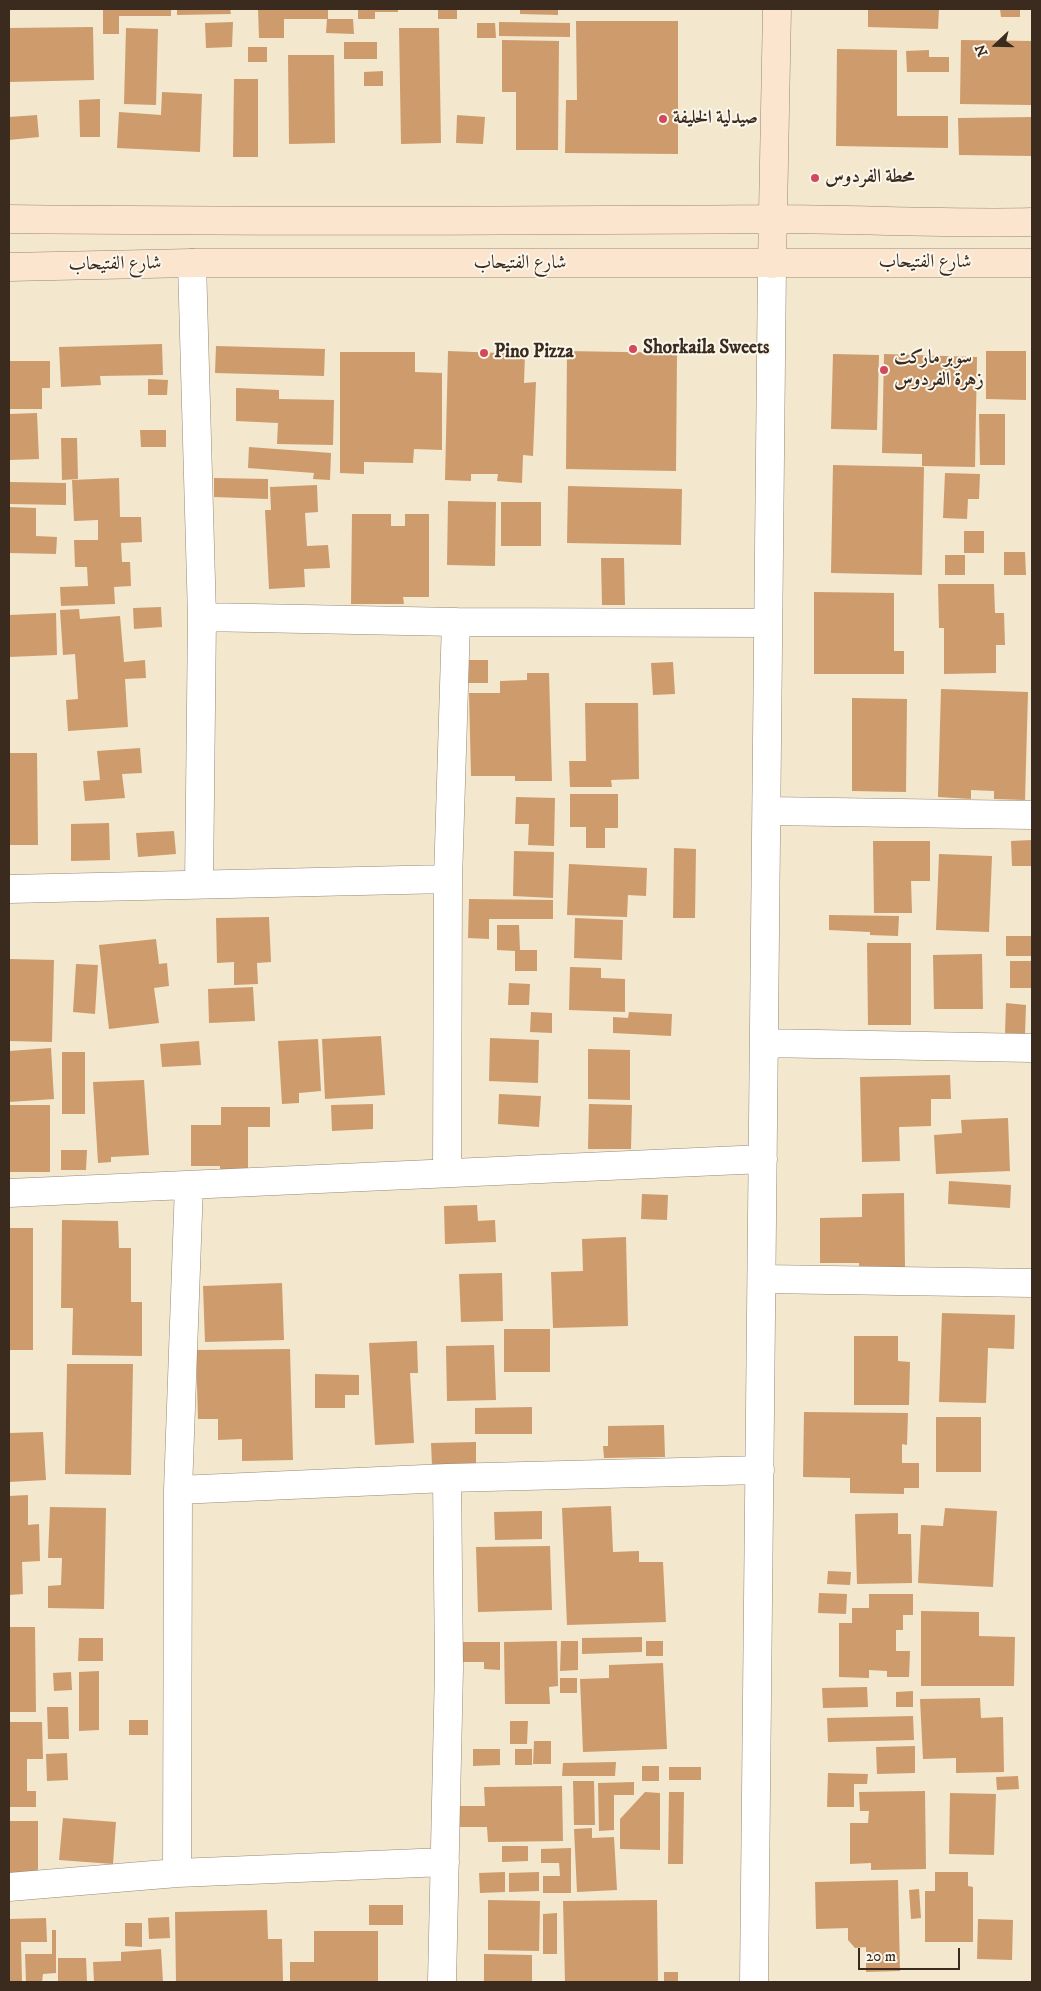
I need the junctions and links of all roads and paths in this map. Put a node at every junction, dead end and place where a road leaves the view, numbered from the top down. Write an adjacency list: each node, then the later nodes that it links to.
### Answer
1 (777, 9): 3 (main road)
2 (16, 219): 3 (main road, شارع الفتيحاب)
3 (773, 220): 4 (main road, شارع الفتيحاب); 7 (main road)
4 (1032, 222)
5 (192, 263): 7 (main road, شارع الفتيحاب); 8 (main road, شارع الفتيحاب); 9 (street)
6 (1032, 263): 7 (main road, شارع الفتيحاب)
7 (772, 264): 11 (street)
8 (9, 267)
9 (202, 617): 10 (street); 15 (street)
10 (456, 622): 11 (street); 14 (street)
11 (768, 623): 12 (street)
12 (767, 812): 13 (street); 17 (street)
13 (1032, 815)
14 (448, 879): 15 (street); 20 (street)
15 (199, 884): 16 (street)
16 (9, 890)
17 (764, 1043): 18 (street); 19 (street)
18 (1032, 1048)
19 (763, 1159): 20 (street); 23 (street)
20 (447, 1173): 21 (street)
21 (189, 1185): 22 (street); 27 (street)
22 (9, 1193)
23 (762, 1279): 24 (street); 25 (street)
24 (1032, 1283)
25 (760, 1470): 26 (street); 32 (street)
26 (447, 1478): 27 (street); 28 (street)
27 (178, 1490): 29 (street)
28 (445, 1862): 29 (street); 31 (street)
29 (177, 1873): 30 (street)
30 (9, 1887)
31 (442, 1982)
32 (754, 1982)

